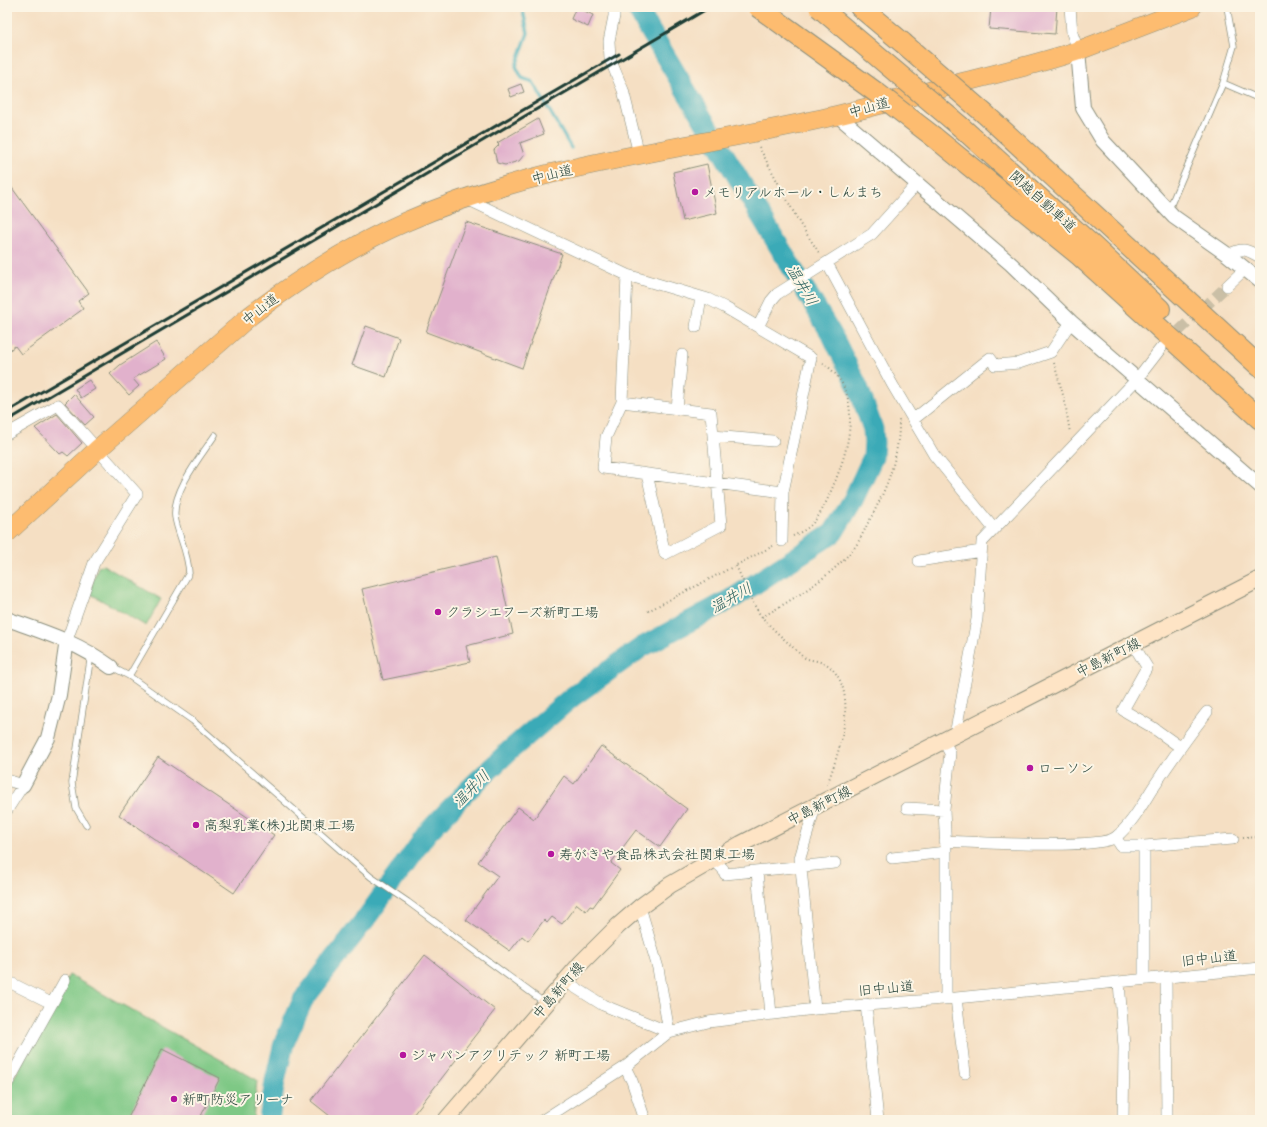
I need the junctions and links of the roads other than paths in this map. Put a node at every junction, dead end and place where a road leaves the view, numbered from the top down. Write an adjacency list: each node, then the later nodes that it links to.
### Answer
1 (614, 7): 14 (street)
2 (758, 7): 37 (highway, bridge)
3 (819, 7): 34 (highway, 関越自動車道, bridge)
4 (860, 7): 9 (highway, 関越自動車道)
5 (864, 7): 9 (highway)
6 (1070, 7): 10 (street)
7 (1192, 7): 10 (highway, 中山道)
8 (1227, 7): 11 (lane)
9 (903, 43): 31 (highway, 関越自動車道, bridge)
10 (1078, 50): 13 (highway, 中山道); 17 (street)
11 (1223, 84): 12 (lane); 17 (lane)
12 (1260, 99)
13 (837, 115): 14 (highway, 中山道); 15 (street)
14 (639, 154): 16 (highway, 中山道)
15 (917, 184): 20 (street); 26 (street)
16 (467, 199): 22 (street); 42 (highway, 中山道)
17 (1168, 211): 18 (street)
18 (1228, 255): 19 (street); 21 (street)
19 (1260, 257)
20 (826, 264): 28 (street); 36 (street)
21 (1245, 269): 23 (street); 24 (street)
22 (627, 275): 25 (street); 33 (street)
23 (1260, 281)
24 (1227, 286)
25 (701, 297): 27 (street); 28 (street)
26 (1071, 322): 32 (street); 36 (street)
27 (696, 327)
28 (758, 327): 46 (street)
29 (1161, 348): 32 (street)
30 (682, 355): 35 (street)
31 (1260, 367)
32 (1137, 379): 45 (street); 47 (street)
33 (622, 402): 35 (street); 43 (street)
34 (1260, 404)
35 (677, 409): 40 (street)
36 (914, 419): 47 (street)
37 (1260, 419)
38 (7, 434): 42 (street)
39 (215, 435): 58 (lane)
40 (713, 436): 41 (street); 44 (street)
41 (773, 441)
42 (97, 450): 48 (highway, 中山道); 54 (street)
43 (647, 474): 44 (street); 44 (street)
44 (718, 484): 46 (street)
45 (1260, 486)
46 (783, 492): 49 (street)
47 (994, 529): 50 (street)
48 (7, 534)
49 (782, 541)
50 (981, 551): 51 (street); 60 (street)
51 (919, 561)
52 (1260, 579): 55 (main road, 中島新町線)
53 (7, 619): 54 (street)
54 (67, 640): 56 (street); 63 (street)
55 (1133, 644): 60 (main road, 中島新町線); 61 (street)
56 (91, 653): 57 (street); 68 (lane)
57 (111, 667): 58 (lane)
58 (129, 676): 88 (lane)
59 (1208, 712): 61 (street)
60 (949, 738): 64 (main road, 中島新町線); 67 (street)
61 (1180, 748): 69 (street)
62 (7, 780): 63 (street)
63 (23, 785): 66 (street)
64 (815, 807): 74 (main road, 中島新町線); 76 (street)
65 (907, 808): 67 (street)
66 (7, 810)
67 (944, 810): 72 (street)
68 (86, 825)
69 (1116, 838): 71 (street); 72 (street)
70 (1233, 839): 71 (street)
71 (1144, 846): 81 (street)
72 (946, 847): 73 (street); 86 (street)
73 (892, 858)
74 (713, 859): 77 (street); 78 (main road, 中島新町線)
75 (835, 863): 76 (street)
76 (800, 866): 77 (street); 90 (street)
77 (757, 872): 91 (street)
78 (640, 907): 84 (main road, 中島新町線); 92 (street)
79 (1260, 968): 80 (street, 旧中山道)
80 (1166, 978): 81 (street, 旧中山道); 101 (street)
81 (1144, 979): 85 (street, 旧中山道)
82 (65, 980): 87 (street)
83 (7, 981): 87 (street)
84 (565, 981): 88 (main road, 中島新町線); 92 (street)
85 (1120, 982): 86 (street, 旧中山道); 100 (street)
86 (951, 998): 89 (street, 旧中山道); 94 (street)
87 (51, 1003): 95 (street)
88 (545, 1003): 96 (main road, 中島新町線)
89 (866, 1004): 90 (street, 旧中山道); 99 (street)
90 (815, 1009): 91 (street, 旧中山道)
91 (771, 1014): 92 (street, 旧中山道)
92 (669, 1032): 93 (street, 旧中山道)
93 (625, 1067): 97 (street, 旧中山道); 98 (street)
94 (965, 1074)
95 (7, 1084)
96 (446, 1120)
97 (543, 1120)
98 (645, 1120)
99 (878, 1120)
100 (1123, 1120)
101 (1167, 1120)

